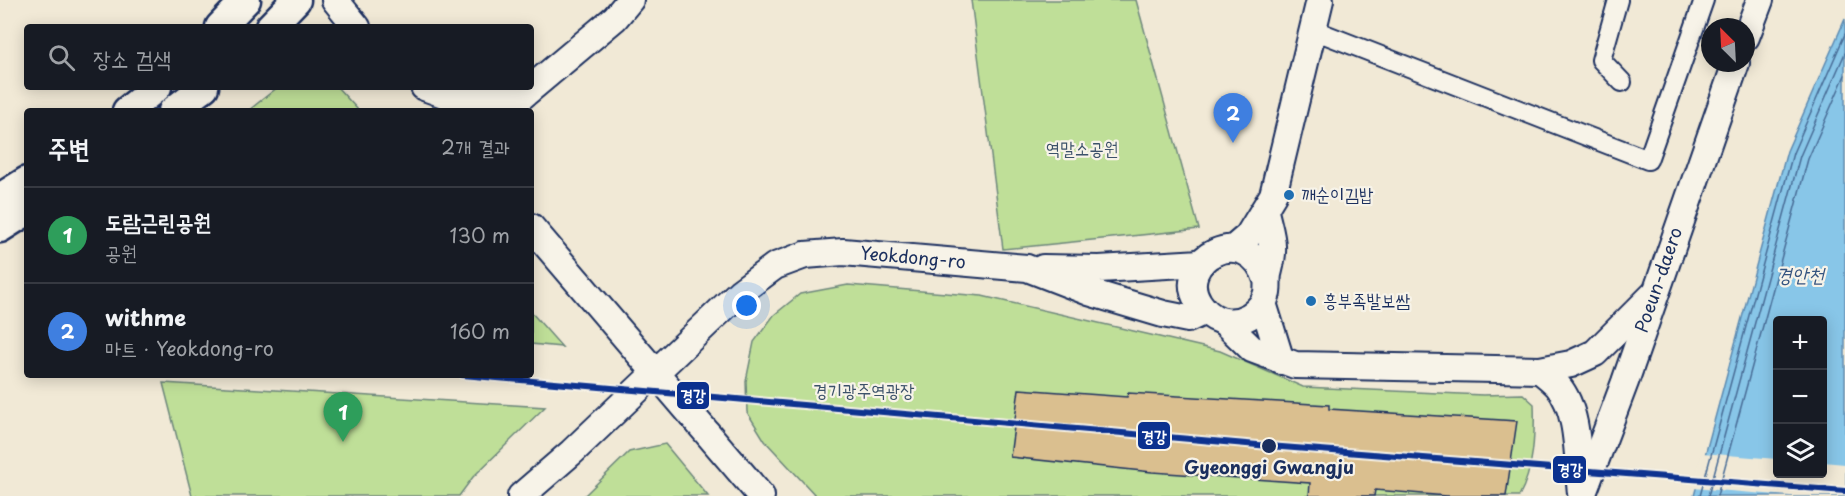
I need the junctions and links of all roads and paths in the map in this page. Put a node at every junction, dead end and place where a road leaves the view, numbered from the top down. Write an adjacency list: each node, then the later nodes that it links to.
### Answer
1 (246, 0): 10 (main road)
2 (297, 0): 11 (main road)
3 (335, 0): 12 (street)
4 (630, 0): 20 (street)
5 (1320, 0): 13 (street)
6 (1618, 0): 15 (street)
7 (1704, 0): 13 (street)
8 (1760, 0): 9 (street)
9 (1753, 18)
10 (222, 24)
11 (273, 24)
12 (355, 24)
13 (1314, 30): 27 (street)
14 (1733, 72): 35 (street, Poeun-daero)
15 (1622, 82)
16 (153, 90): 21 (main road)
17 (200, 90): 22 (main road)
18 (410, 90): 23 (street)
19 (432, 90): 20 (street)
20 (526, 100): 24 (street)
21 (131, 108)
22 (176, 108)
23 (425, 108)
24 (510, 108)
25 (24, 183): 26 (main road)
26 (0, 198)
27 (1265, 211): 31 (street); 34 (street)
28 (24, 213): 29 (main road)
29 (0, 228)
30 (534, 231): 39 (street)
31 (1234, 248): 32 (street); 34 (street)
32 (1201, 263): 33 (street); 36 (street)
33 (1027, 268): 36 (street, Yeokdong-ro); 39 (street, Yeokdong-ro)
34 (1265, 291): 36 (street, Yeokdong-ro); 37 (street)
35 (1653, 295): 38 (street); 42 (street, Poeun-daero)
36 (1214, 316): 37 (street)
37 (1281, 361): 38 (street)
38 (1540, 370): 42 (street)
39 (654, 374): 40 (street, Yeokdong-ro); 41 (street)
40 (521, 496)
41 (761, 496)
42 (1582, 496)

